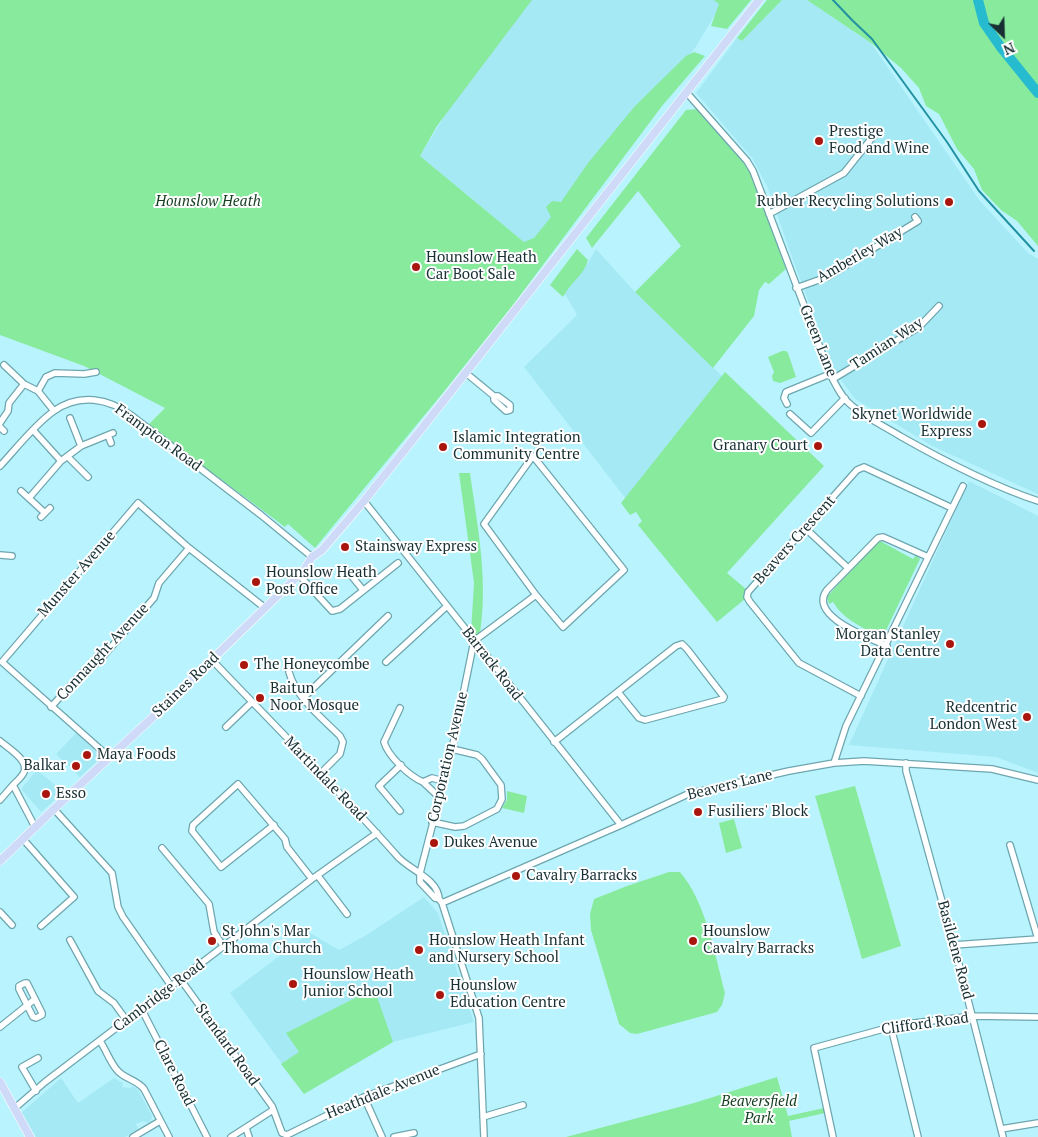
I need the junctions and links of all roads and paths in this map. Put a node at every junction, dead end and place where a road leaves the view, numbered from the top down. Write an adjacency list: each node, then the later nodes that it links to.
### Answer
1 (759, 0): 2 (main road)
2 (687, 93): 4 (street, Green Lane); 10 (main road)
3 (875, 134): 4 (street)
4 (769, 214): 6 (street, Green Lane)
5 (915, 217): 6 (street, Amberley Way)
6 (796, 288): 11 (street, Green Lane)
7 (939, 306): 11 (street, Tamian Way)
8 (4, 365): 12 (street)
9 (96, 372): 13 (street)
10 (466, 373): 14 (street); 32 (main road, Staines Road)
11 (831, 376): 15 (street, Green Lane); 16 (street, Tamian Way)
12 (24, 384): 13 (street); 20 (street)
13 (38, 391): 17 (street)
14 (494, 396)
15 (845, 398): 18 (street); 33 (street, Green Lane)
16 (787, 404)
17 (54, 411): 21 (street, Frampton Road); 41 (street, Frampton Road)
18 (790, 414)
19 (70, 418): 23 (street)
20 (1, 427)
21 (34, 430): 25 (street); 26 (street, Frampton Road)
22 (112, 444): 23 (street)
23 (81, 446): 24 (street)
24 (68, 457): 25 (street); 27 (street)
25 (61, 461): 31 (street)
26 (0, 466)
27 (88, 477)
28 (963, 486): 35 (street)
29 (21, 491): 31 (street)
30 (138, 496): 34 (street)
31 (29, 498): 36 (street)
32 (364, 501): 41 (main road, Staines Road); 50 (street, Barrack Road)
33 (1038, 501)
34 (138, 503): 38 (street); 56 (street, Munster Avenue)
35 (952, 508): 37 (street, Beavers Crescent); 42 (street)
36 (45, 513)
37 (805, 528): 46 (street); 60 (street, Beavers Crescent)
38 (190, 548): 51 (street); 63 (street, Connaught Avenue)
39 (0, 555): 40 (street); 43 (street)
40 (12, 556)
41 (312, 557): 47 (main road, Staines Road)
42 (928, 557): 46 (street); 54 (street)
43 (0, 559)
44 (398, 563): 48 (street)
45 (345, 568): 48 (street)
46 (848, 568): 54 (street)
47 (299, 575): 48 (street); 51 (main road, Staines Road)
48 (363, 590)
49 (536, 595): 49 (street); 53 (street)
50 (447, 606): 53 (street, Barrack Road); 57 (street)
51 (265, 608): 55 (main road, Staines Road)
52 (388, 616): 61 (street)
53 (474, 641): 67 (street, Barrack Road); 68 (street, Corporation Avenue)
54 (886, 646): 60 (street)
55 (212, 660): 62 (street, Martindale Road); 69 (main road, Staines Road)
56 (1, 662): 63 (street, Munster Avenue)
57 (386, 662)
58 (289, 672): 61 (street)
59 (618, 692): 59 (street); 67 (street)
60 (861, 696): 70 (street)
61 (303, 698): 73 (street)
62 (252, 702): 65 (street); 73 (street, Martindale Road)
63 (52, 707): 69 (street, Munster Avenue)
64 (400, 708): 72 (street)
65 (226, 727)
66 (0, 740): 77 (street)
67 (554, 742): 84 (street, Barrack Road)
68 (452, 749): 75 (street, Corporation Avenue); 82 (street)
69 (109, 757): 80 (main road, Staines Road)
70 (834, 763): 71 (street, Beavers Lane); 84 (street, Beavers Lane)
71 (906, 763): 74 (street, Beavers Lane); 100 (street, Basildene Road)
72 (401, 765): 76 (street); 81 (street)
73 (320, 774): 86 (street, Martindale Road)
74 (1038, 780)
75 (443, 781): 76 (street); 78 (street, Corporation Avenue)
76 (423, 782): 78 (street)
77 (13, 785): 79 (street); 85 (street)
78 (439, 797): 82 (street, Corporation Avenue)
79 (0, 800)
80 (54, 809): 85 (main road, Staines Road); 103 (street)
81 (400, 811)
82 (432, 822): 91 (street, Corporation Avenue)
83 (274, 825): 83 (street); 92 (street)
84 (621, 825): 93 (street, Beavers Lane)
85 (35, 827): 87 (main road, Staines Road)
86 (377, 833): 91 (street, Martindale Road); 92 (street, Cambridge Road)
87 (23, 839): 90 (main road, Staines Road); 97 (street)
88 (1010, 845): 98 (street)
89 (162, 848): 101 (street)
90 (0, 861)
91 (420, 873): 93 (street, Martindale Road)
92 (315, 878): 95 (street); 101 (street, Cambridge Road)
93 (441, 901): 113 (street)
94 (0, 912): 96 (street)
95 (347, 914)
96 (12, 925)
97 (41, 926)
98 (1038, 939): 100 (street)
99 (70, 940): 109 (street)
100 (954, 945): 107 (street, Basildene Road)
101 (224, 947): 102 (street, Cambridge Road)
102 (181, 980): 103 (street, Cambridge Road); 121 (street, Standard Road)
103 (172, 987): 106 (street, Cambridge Road)
104 (35, 998): 105 (street); 105 (street); 105 (street)
105 (27, 1005): 111 (street)
106 (142, 1010): 109 (street, Cambridge Road); 131 (street, Clare Road)
107 (973, 1016): 108 (street, Clifford Road); 110 (street, Clifford Road); 126 (street, Basildene Road)
108 (1038, 1017)
109 (127, 1021): 112 (street, Cambridge Road)
110 (891, 1027): 137 (street, Clifford Road); 138 (street)
111 (0, 1028)
112 (100, 1041): 116 (street, Cambridge Road); 123 (street)
113 (481, 1054): 118 (street, Heathdale Avenue); 122 (street)
114 (38, 1058): 116 (street)
115 (0, 1082): 117 (main road)
116 (36, 1091): 120 (street, Cambridge Road)
117 (2, 1092): 120 (main road)
118 (364, 1097): 121 (street, Heathdale Avenue); 134 (street)
119 (523, 1106): 122 (street)
120 (15, 1108): 128 (main road)
121 (273, 1110): 125 (street)
122 (484, 1117): 136 (street)
123 (160, 1120): 129 (street); 130 (street)
124 (1038, 1122): 126 (street)
125 (246, 1128): 132 (street); 133 (street)
126 (1001, 1130): 139 (street, Basildene Road)
127 (414, 1133): 135 (street)
128 (30, 1137)
129 (133, 1137)
130 (169, 1137)
131 (207, 1137)
132 (231, 1137)
133 (249, 1137)
134 (382, 1137)
135 (394, 1137)
136 (484, 1137)
137 (833, 1137)
138 (918, 1137)
139 (1003, 1137)

